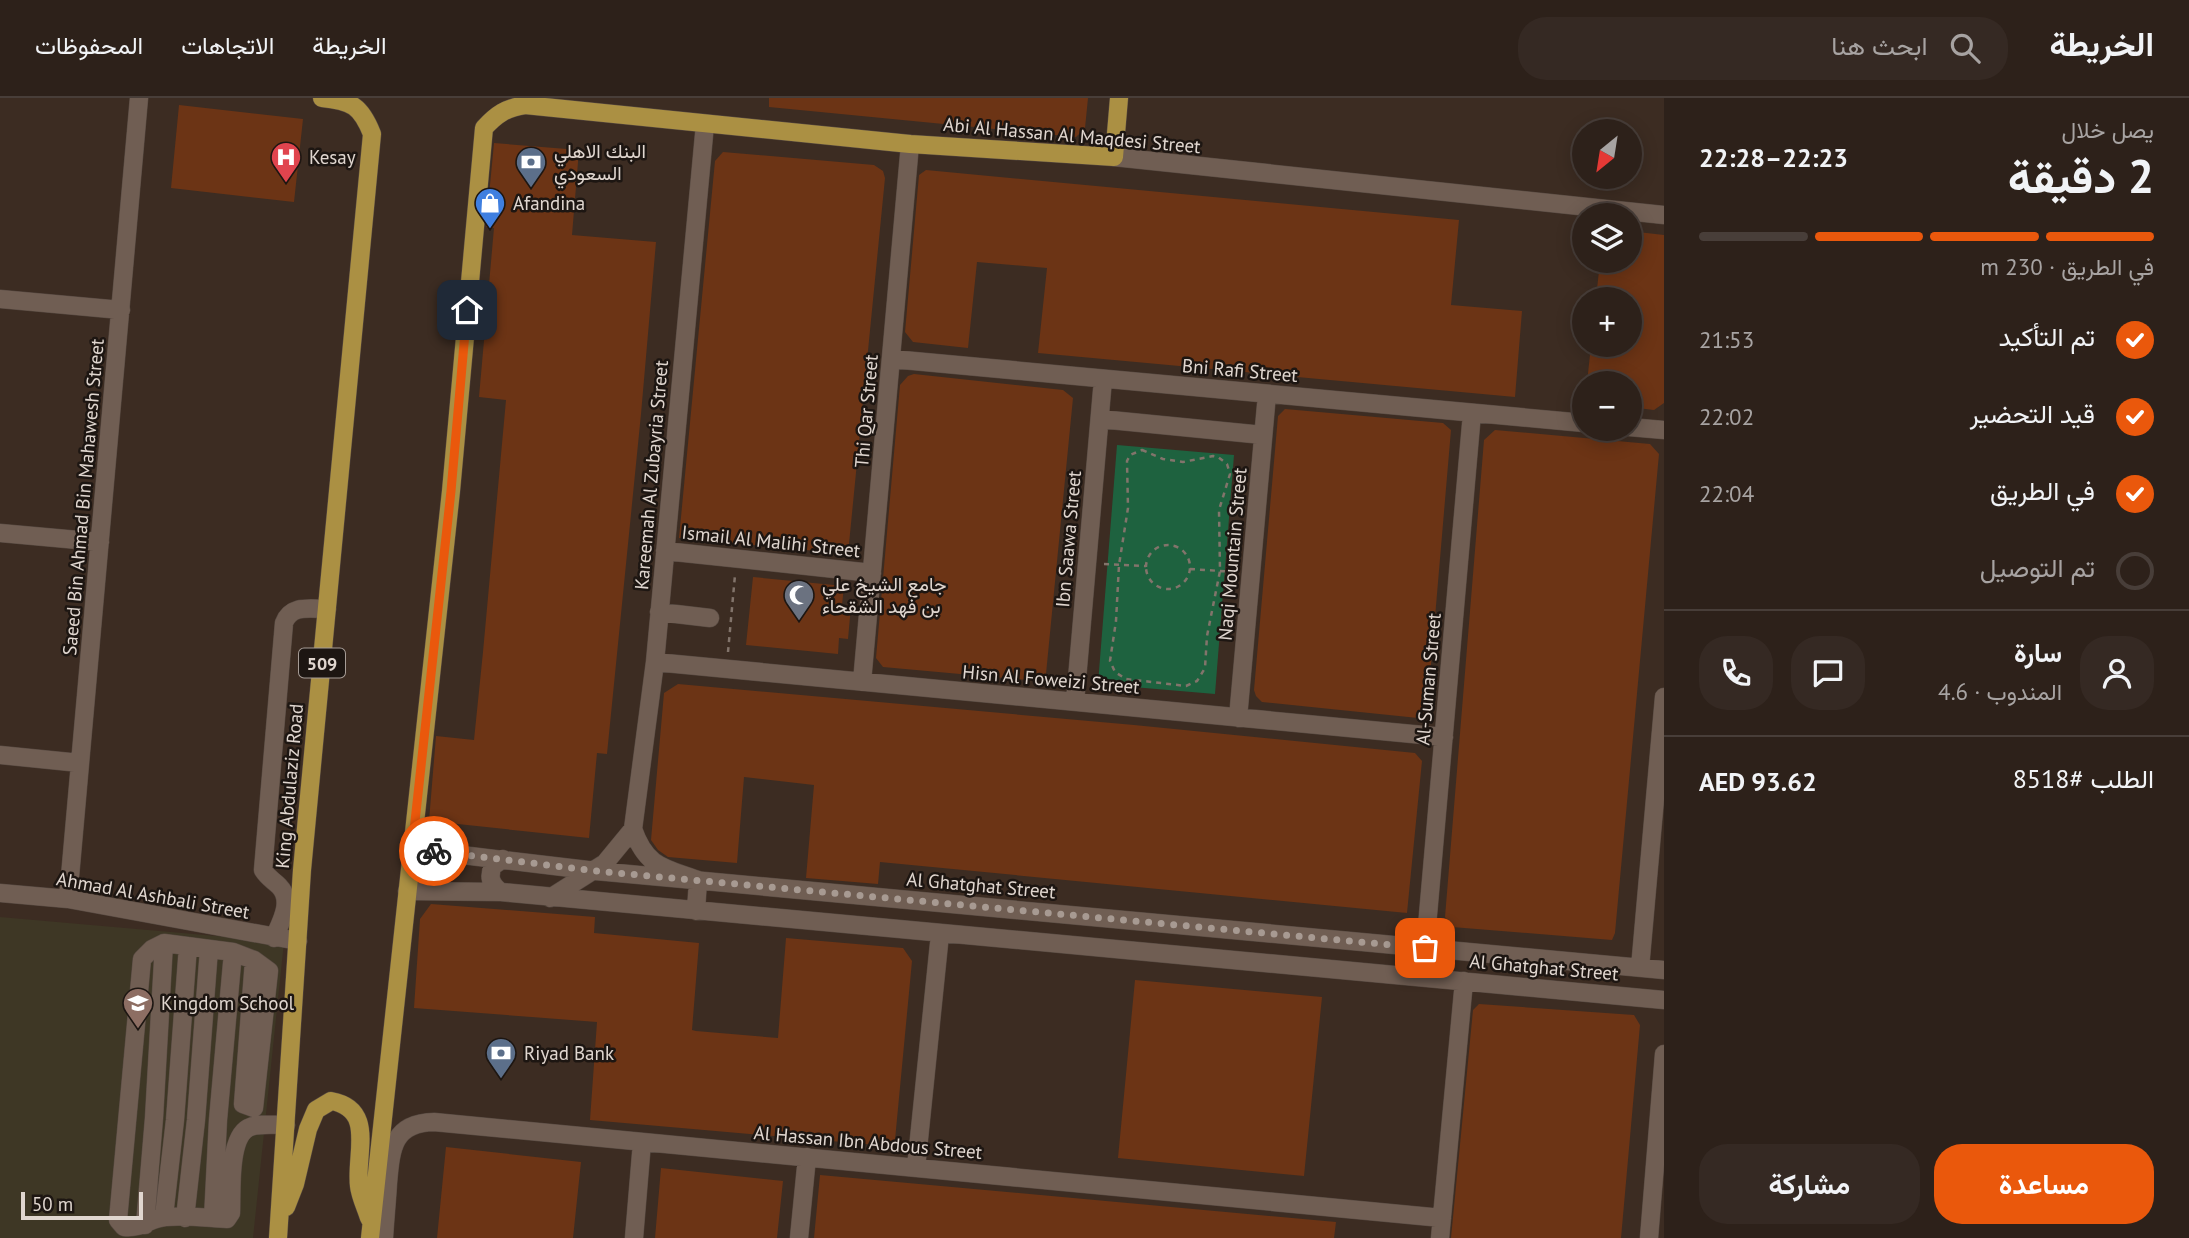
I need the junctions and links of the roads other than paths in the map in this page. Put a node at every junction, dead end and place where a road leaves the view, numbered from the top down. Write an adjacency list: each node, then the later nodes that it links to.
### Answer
1 (139, 98): 10 (street, Saeed Bin Ahmad Bin Mahawesh Street)
2 (322, 98): 24 (main road, King Abdulaziz Road / 509)
3 (1119, 98): 7 (main road)
4 (525, 101): 5 (main road, Abi Al Hassan Al Maqdesi Street); 37 (main road, Abi Al Hassan Al Maqdesi Street)
5 (705, 124): 6 (main road, Abi Al Hassan Al Maqdesi Street); 22 (street, Kareemah Al Zubayria Street)
6 (910, 144): 7 (main road, Abi Al Hassan Al Maqdesi Street); 11 (street, Thi Qar Street)
7 (1114, 157): 8 (street, Abi Al Hassan Al Maqdesi Street)
8 (1664, 215)
9 (0, 299): 10 (street)
10 (121, 310): 21 (street, Saeed Bin Ahmad Bin Mahawesh Street)
11 (892, 359): 12 (street, Bni Rafi Street); 23 (street, Thi Qar Street)
12 (1103, 379): 13 (street, Bni Rafi Street); 15 (street, Ibn Saawa Street)
13 (1267, 394): 14 (street, Bni Rafi Street); 19 (street, Naqi Mountain Street)
14 (1472, 413): 16 (street, Bni Rafi Street); 32 (street, Al-Suman Street)
15 (1100, 419): 19 (street); 30 (street, Ibn Saawa Street)
16 (1572, 422)
17 (1642, 428): 18 (street)
18 (1664, 430)
19 (1263, 435): 31 (street, Naqi Mountain Street)
20 (0, 533): 21 (street)
21 (100, 542): 34 (street, Saeed Bin Ahmad Bin Mahawesh Street)
22 (665, 551): 23 (street, Ismail Al Malihi Street); 25 (street, Kareemah Al Zubayria Street)
23 (872, 573): 28 (street, Thi Qar Street)
24 (327, 609): 48 (street); 49 (main road, King Abdulaziz Road / 509)
25 (659, 612): 26 (street); 27 (street, Kareemah Al Zubayria Street)
26 (710, 618)
27 (655, 662): 28 (street, Hisn Al Foweizi Street); 36 (street, Kareemah Al Zubayria Street)
28 (862, 682): 30 (street, Hisn Al Foweizi Street)
29 (1664, 697): 35 (street)
30 (1075, 702): 31 (street, Hisn Al Foweizi Street)
31 (1238, 718): 32 (street, Hisn Al Foweizi Street)
32 (1444, 737): 52 (street, Al-Suman Street)
33 (0, 755): 34 (street)
34 (80, 763): 45 (street, Saeed Bin Ahmad Bin Mahawesh Street)
35 (1660, 778): 57 (street)
36 (633, 830): 39 (street); 40 (street)
37 (412, 849): 38 (street, Al Ghatghat Street); 41 (main road)
38 (503, 859): 39 (street, Al Ghatghat Street); 42 (street)
39 (596, 871): 40 (street, Al Ghatghat Street); 44 (street)
40 (698, 880): 46 (street); 52 (street, Al Ghatghat Street)
41 (407, 891): 42 (street, Al Ghatghat Street); 80 (main road)
42 (500, 892): 44 (street, Al Ghatghat Street)
43 (0, 893): 45 (street, Ahmad Al Ashbali Street)
44 (550, 898): 46 (street, Al Ghatghat Street)
45 (68, 899): 48 (street, Ahmad Al Ashbali Street)
46 (696, 911): 47 (street, Al Ghatghat Street)
47 (940, 934): 59 (street, Al Ghatghat Street); 72 (street)
48 (274, 938): 49 (street, Ahmad Al Ashbali Street)
49 (298, 941): 68 (main road, King Abdulaziz Road / 509)
50 (164, 943): 51 (street); 63 (street); 64 (street)
51 (188, 946): 53 (street); 65 (street)
52 (1425, 948): 55 (street, Al Ghatghat Street)
53 (209, 950): 54 (street); 66 (street)
54 (233, 952): 56 (street); 67 (street)
55 (1522, 957): 57 (street, Al Ghatghat Street); 60 (street)
56 (254, 960): 56 (street)
57 (1640, 968): 58 (street, Al Ghatghat Street)
58 (1664, 970)
59 (1464, 981): 60 (street, Al Ghatghat Street); 77 (street)
60 (1520, 986): 61 (street, Al Ghatghat Street)
61 (1664, 1000)
62 (1664, 1055): 73 (street)
63 (127, 1116): 64 (street); 78 (street)
64 (154, 1118): 65 (street); 78 (street)
65 (175, 1120): 66 (street); 74 (street)
66 (196, 1120): 67 (street); 75 (street)
67 (218, 1120): 69 (street); 76 (street)
68 (286, 1125): 69 (street); 79 (main road, King Abdulaziz Road / 509)
69 (250, 1127): 76 (street)
70 (642, 1142): 71 (street, Al Hassan Ibn Abdous Street); 80 (street, Al Hassan Ibn Abdous Street); 81 (street)
71 (807, 1157): 72 (street, Al Hassan Ibn Abdous Street); 82 (street)
72 (916, 1167): 77 (street, Al Hassan Ibn Abdous Street)
73 (1658, 1203): 84 (street)
74 (164, 1216): 75 (street); 78 (street)
75 (185, 1218): 76 (street)
76 (213, 1218)
77 (1442, 1218): 83 (street)
78 (145, 1225)
79 (278, 1232): 80 (main road)
80 (375, 1234)
81 (634, 1238)
82 (799, 1238)
83 (1440, 1238)
84 (1649, 1238)

